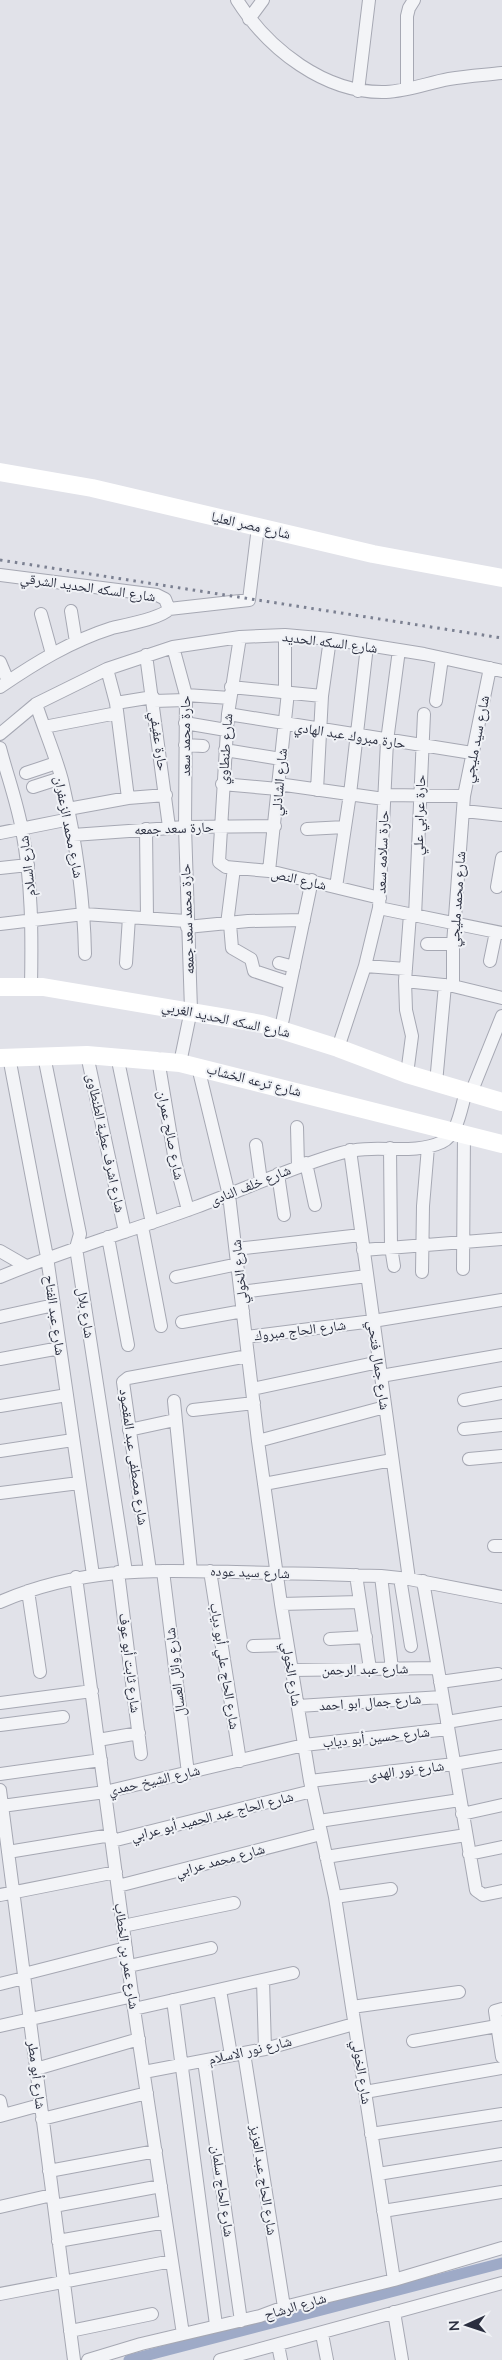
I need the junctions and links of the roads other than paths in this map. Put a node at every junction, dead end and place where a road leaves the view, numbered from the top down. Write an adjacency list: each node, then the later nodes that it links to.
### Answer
1 (237, 0): 5 (street)
2 (263, 0): 5 (street)
3 (369, 0): 8 (street)
4 (414, 0): 7 (street)
5 (249, 19): 8 (street)
6 (502, 73): 7 (street)
7 (407, 89): 8 (street)
8 (358, 91)
9 (0, 472): 10 (street, شارع مصر العليا)
10 (258, 527): 12 (street, شارع مصر العليا); 13 (street)
11 (0, 575): 13 (street, شارع السكه الحديد الشرقي)
12 (502, 578)
13 (169, 608): 19 (street)
14 (71, 611): 19 (street)
15 (41, 614): 23 (street)
16 (285, 635): 17 (street, شارع السكه الحديد); 18 (street, شارع السكه الحديد); 30 (street, شارع الشاذلي)
17 (240, 637): 21 (street, شارع السكه الحديد); 31 (street, شارع طنطاوي)
18 (330, 639): 20 (street, شارع السكه الحديد); 32 (street)
19 (76, 642): 23 (street)
20 (367, 646): 22 (street, شارع السكه الحديد); 46 (street)
21 (173, 647): 24 (street, شارع السكه الحديد); 33 (street, حارة محمد سعد)
22 (399, 650): 25 (street, شارع السكه الحديد); 47 (street, حارة سلامه سعد)
23 (52, 654): 29 (street)
24 (146, 655): 27 (street, شارع السكه الحديد); 34 (street, حارة عفيفي)
25 (442, 658): 28 (street, شارع السكه الحديد); 35 (street)
26 (0, 662): 29 (street)
27 (107, 669): 36 (street, شارع السكه الحديد); 37 (street)
28 (496, 670): 53 (street, شارع سيد مليجي)
29 (4, 684)
30 (286, 692): 31 (street); 32 (street); 41 (street, شارع الشاذلي)
31 (230, 693): 33 (street); 38 (street, شارع طنطاوي)
32 (322, 696): 44 (street)
33 (186, 697): 34 (street); 40 (street, حارة محمد سعد)
34 (153, 699): 37 (street); 63 (street, حارة عفيفي)
35 (436, 701)
36 (36, 704): 42 (street, شارع محمد الزعفران); 45 (street, شارع السكه الحديد)
37 (116, 708): 42 (street); 67 (street)
38 (228, 714): 41 (street, حارة مبروك عبد الهادي); 43 (street, شارع طنطاوي)
39 (424, 714): 50 (street, حارة عرابي علي)
40 (185, 723): 43 (street); 48 (street, حارة محمد سعد)
41 (285, 725): 44 (street, حارة مبروك عبد الهادي); 54 (street, شارع الشاذلي)
42 (44, 727): 55 (street, شارع محمد الزعفران)
43 (226, 730): 52 (street, شارع طنطاوي)
44 (321, 730): 46 (street, حارة مبروك عبد الهادي); 61 (street)
45 (0, 734)
46 (355, 735): 47 (street, حارة مبروك عبد الهادي); 62 (street)
47 (387, 741): 50 (street, حارة مبروك عبد الهادي); 66 (street, حارة سلامه سعد)
48 (185, 745): 49 (street); 74 (street, حارة محمد سعد)
49 (203, 746)
50 (422, 746): 53 (street, حارة مبروك عبد الهادي); 64 (street, حارة عرابي علي)
51 (0, 748): 73 (street, شارع السلام)
52 (225, 750): 54 (street); 58 (street, شارع طنطاوي)
53 (472, 753): 65 (street, شارع سيد مليجي)
54 (281, 759): 59 (street, شارع الشاذلي)
55 (56, 763): 56 (street); 57 (street, شارع محمد الزعفران)
56 (26, 773)
57 (61, 778): 60 (street); 69 (street, شارع محمد الزعفران)
58 (222, 784): 59 (street); 71 (street, شارع طنطاوي)
59 (278, 786): 61 (street); 72 (street, شارع الشاذلي)
60 (33, 787)
61 (317, 790): 62 (street)
62 (350, 794): 66 (street); 75 (street)
63 (166, 795): 67 (street); 76 (street, حارة عفيفي)
64 (418, 796): 65 (street); 66 (street); 92 (street, حارة عرابي علي)
65 (464, 796): 68 (street, شارع سيد مليجي)
66 (384, 797): 90 (street, حارة سلامه سعد)
67 (128, 798): 69 (street)
68 (464, 811): 70 (street); 97 (street, شارع محمد مليجي)
69 (69, 814): 73 (street); 80 (street, شارع محمد الزعفران)
70 (502, 815)
71 (220, 826): 72 (street, حارة سعد جمعه); 74 (street, حارة سعد جمعه); 82 (street, شارع طنطاوي)
72 (275, 826): 86 (street, شارع الشاذلي)
73 (22, 827): 79 (street); 83 (street, شارع السلام)
74 (185, 827): 76 (street, حارة سعد جمعه); 99 (street, حارة محمد سعد جمعه)
75 (345, 827): 78 (street); 89 (street)
76 (169, 828): 77 (street, حارة سعد جمعه)
77 (146, 829): 80 (street, حارة سعد جمعه); 94 (street)
78 (307, 829)
79 (0, 833)
80 (73, 835): 91 (street, شارع محمد الزعفران)
81 (502, 858): 88 (street)
82 (219, 862): 85 (street, شارع النص)
83 (28, 865): 84 (street); 95 (street, شارع السلام)
84 (0, 868)
85 (234, 868): 86 (street, شارع النص); 100 (street)
86 (269, 871): 87 (street, شارع النص)
87 (312, 880): 89 (street, شارع النص); 96 (street)
88 (498, 887)
89 (336, 888): 90 (street, شارع النص)
90 (380, 903): 92 (street, شارع النص); 108 (street, حارة سلامه سعد)
91 (84, 914): 93 (street); 95 (street); 104 (street, شارع محمد الزعفران)
92 (413, 915): 97 (street, شارع النص); 110 (street, حارة عرابي علي)
93 (129, 917): 94 (street); 106 (street)
94 (147, 918): 99 (street)
95 (32, 920): 98 (street); 113 (street, شارع السلام)
96 (304, 920): 100 (street); 109 (street)
97 (454, 923): 101 (street, شارع النص); 103 (street, شارع محمد مليجي)
98 (0, 924)
99 (187, 924): 100 (street); 115 (street, حارة محمد سعد جمعه)
100 (229, 924): 109 (street)
101 (499, 932): 105 (street)
102 (427, 944): 103 (street)
103 (453, 944): 111 (street, شارع محمد مليجي)
104 (85, 954)
105 (490, 961)
106 (126, 963)
107 (280, 963): 109 (street)
108 (365, 966): 110 (street); 118 (street, حارة سلامه سعد)
109 (295, 974): 117 (street)
110 (406, 975): 111 (street); 126 (street, حارة عرابي علي)
111 (449, 986): 114 (street); 127 (street, شارع محمد مليجي)
112 (0, 987): 113 (street, شارع السكه الحديد الغربي)
113 (31, 987): 115 (street, شارع السكه الحديد الغربي)
114 (502, 998)
115 (191, 1010): 117 (street, شارع السكه الحديد الغربي); 124 (street, حارة محمد سعد جمعه)
116 (502, 1016): 128 (street)
117 (281, 1028): 118 (street, شارع السكه الحديد الغربي)
118 (338, 1048): 126 (street, شارع السكه الحديد الغربي)
119 (87, 1055): 120 (street, شارع ترعه الخشاب); 121 (street, شارع ترعه الخشاب); 145 (street, شارع اشرف عطية الطنطاوى)
120 (44, 1056): 122 (street, شارع ترعه الخشاب); 152 (street, شارع بلال)
121 (117, 1056): 123 (street, شارع ترعه الخشاب); 144 (street)
122 (4, 1057): 156 (street, شارع عبد الفتاح)
123 (158, 1059): 124 (street, شارع ترعه الخشاب); 142 (street, شارع صالح عمران)
124 (180, 1063): 125 (street, شارع ترعه الخشاب)
125 (198, 1066): 131 (street, شارع ترعه الخشاب); 140 (street, شارع الخولي)
126 (407, 1074): 127 (street, شارع السكه الحديد الغربي)
127 (436, 1083): 128 (street, شارع السكه الحديد الغربي)
128 (468, 1093): 129 (street, شارع السكه الحديد الغربي); 131 (street)
129 (502, 1102)
130 (298, 1127): 137 (street)
131 (459, 1132): 132 (street, شارع ترعه الخشاب); 134 (street, شارع خلف النادى); 149 (street)
132 (502, 1144)
133 (256, 1145): 139 (street)
134 (428, 1147): 135 (street, شارع خلف النادى); 150 (street)
135 (390, 1148): 136 (street, شارع خلف النادى); 151 (street)
136 (350, 1150): 137 (street, شارع خلف النادى); 146 (street, شارع جمال فتحي)
137 (302, 1165): 138 (street, شارع خلف النادى); 141 (street)
138 (278, 1174): 139 (street, شارع خلف النادى); 143 (street)
139 (261, 1181): 140 (street, شارع خلف النادى)
140 (230, 1195): 142 (street, شارع خلف النادى); 153 (street, شارع الخولي)
141 (315, 1206)
142 (188, 1210): 144 (street, شارع خلف النادى)
143 (284, 1215)
144 (147, 1225): 145 (street, شارع خلف النادى); 172 (street)
145 (125, 1232): 147 (street, شارع خلف النادى)
146 (361, 1235): 153 (street); 154 (street, شارع جمال فتحي)
147 (108, 1238): 152 (street, شارع خلف النادى); 174 (street)
148 (502, 1239): 149 (street)
149 (463, 1242): 150 (street); 160 (street)
150 (421, 1245): 151 (street); 161 (street)
151 (391, 1247): 154 (street); 159 (street)
152 (76, 1248): 156 (street, شارع خلف النادى); 206 (street, شارع بلال)
153 (236, 1249): 157 (street, شارع الخولي)
154 (363, 1250): 163 (street, شارع جمال فتحي)
155 (0, 1251): 158 (street)
156 (47, 1257): 158 (street); 167 (street, شارع عبد الفتاح)
157 (238, 1264): 164 (street); 165 (street, شارع الخولي)
158 (26, 1266): 162 (street)
159 (394, 1266)
160 (462, 1269)
161 (422, 1272)
162 (0, 1276)
163 (367, 1276): 165 (street); 170 (street, شارع جمال فتحي)
164 (176, 1277)
165 (241, 1292): 168 (street, شارع الخولي)
166 (502, 1300): 170 (street, شارع الحاج مبروك)
167 (54, 1305): 169 (street); 175 (street, شارع عبد الفتاح)
168 (243, 1311): 171 (street); 173 (street, شارع الخولي)
169 (0, 1317)
170 (373, 1321): 173 (street, شارع الحاج مبروك); 179 (street, شارع جمال فتحي)
171 (182, 1322)
172 (161, 1326)
173 (246, 1337): 177 (street, شارع الخولي)
174 (128, 1345)
175 (60, 1348): 178 (street); 183 (street, شارع عبد الفتاح)
176 (502, 1355): 180 (street)
177 (248, 1356): 181 (street, شارع الخولي); 193 (street, شارع مصطفى عبد المقصود)
178 (0, 1359)
179 (379, 1362): 180 (street, شارع جمال فتحي); 181 (street)
180 (381, 1376): 188 (street, شارع جمال فتحي)
181 (252, 1389): 186 (street, شارع الخولي)
182 (502, 1393): 184 (street)
183 (67, 1395): 187 (street); 194 (street, شارع عبد الفتاح)
184 (464, 1400)
185 (174, 1401): 190 (street)
186 (254, 1403): 189 (street); 195 (street, شارع الخولي)
187 (0, 1406)
188 (385, 1407): 195 (street); 199 (street, شارع جمال فتحي)
189 (193, 1410)
190 (176, 1420): 193 (street); 204 (street)
191 (502, 1425): 192 (street)
192 (464, 1429)
193 (129, 1430): 203 (street, شارع مصطفى عبد المقصود)
194 (73, 1440): 196 (street); 200 (street, شارع عبد الفتاح)
195 (258, 1441): 201 (street, شارع الخولي)
196 (0, 1451)
197 (502, 1456): 198 (street)
198 (469, 1459)
199 (392, 1460): 201 (street); 212 (street, شارع جمال فتحي)
200 (79, 1482): 202 (street); 208 (street, شارع عبد الفتاح)
201 (264, 1484): 207 (street, شارع الخولي)
202 (0, 1493)
203 (156, 1571): 204 (street, شارع سيد عوده); 206 (street, شارع سيد عوده); 247 (street, شارع وائل العسال)
204 (191, 1571): 205 (street, شارع سيد عوده)
205 (210, 1571): 207 (street, شارع سيد عوده); 245 (street, شارع الحاج علي أبو دياب)
206 (122, 1572): 208 (street, شارع سيد عوده); 239 (street, شارع ثابت أبو عوف)
207 (276, 1573): 209 (street, شارع سيد عوده); 218 (street, شارع الخولي)
208 (93, 1575): 211 (street, شارع سيد عوده)
209 (356, 1575): 210 (street, شارع سيد عوده); 217 (street)
210 (381, 1576): 212 (street, شارع سيد عوده); 224 (street)
211 (76, 1577): 214 (street, شارع سيد عوده); 231 (street, شارع عمر بن الخطاب)
212 (405, 1578): 213 (street, شارع سيد عوده); 223 (street, شارع جمال فتحي)
213 (423, 1582): 215 (street, شارع سيد عوده); 225 (street)
214 (28, 1591): 216 (street, شارع سيد عوده); 228 (street)
215 (502, 1596)
216 (0, 1602)
217 (360, 1602): 218 (street); 219 (street)
218 (281, 1604): 221 (street, شارع الخولي)
219 (366, 1637): 220 (street); 226 (street)
220 (330, 1639)
221 (288, 1645): 222 (street); 227 (street, شارع الخولي)
222 (253, 1646)
223 (411, 1646)
224 (392, 1668): 225 (street, شارع عبد الرحمن); 226 (street, شارع عبد الرحمن)
225 (438, 1668): 230 (street)
226 (370, 1669): 227 (street, شارع عبد الرحمن)
227 (292, 1670): 234 (street, شارع الخولي)
228 (40, 1672)
229 (498, 1674): 230 (street)
230 (440, 1682): 232 (street)
231 (92, 1691): 233 (street); 240 (street, شارع عمر بن الخطاب)
232 (442, 1696): 234 (street, شارع جمال ابو احمد); 238 (street)
233 (0, 1703)
234 (298, 1706): 241 (street, شارع الخولي)
235 (502, 1713): 238 (street, شارع حسين أبو دياب)
236 (63, 1717): 237 (street)
237 (0, 1725)
238 (447, 1726): 241 (street, شارع حسين أبو دياب); 246 (street)
239 (139, 1733): 240 (street); 242 (street, شارع ثابت أبو عوف)
240 (98, 1740): 244 (street, شارع عمر بن الخطاب)
241 (304, 1745): 245 (street, شارع الشيخ حمدي); 249 (street, شارع الخولي)
242 (142, 1754)
243 (502, 1756): 246 (street, شارع نور الهدى)
244 (101, 1760): 248 (street); 251 (street, شارع عمر بن الخطاب)
245 (240, 1761): 247 (street, شارع الشيخ حمدي)
246 (454, 1764): 249 (street, شارع نور الهدى); 252 (street)
247 (188, 1773): 251 (street, شارع الشيخ حمدي)
248 (0, 1774)
249 (311, 1786): 256 (street, شارع الخولي); 258 (street, شارع الحاج عبد الحميد أبو عرابي)
250 (0, 1790): 254 (street, شارع أبو مطر)
251 (105, 1792): 254 (street, شارع الشيخ حمدي); 258 (street, شارع عمر بن الخطاب)
252 (460, 1800): 255 (street); 256 (street, شارع محمد عرابي)
253 (502, 1805): 255 (street)
254 (2, 1808): 260 (street, شارع أبو مطر)
255 (462, 1814): 257 (street)
256 (320, 1827): 262 (street, شارع الخولي); 264 (street, شارع محمد عرابي)
257 (466, 1835): 261 (street); 262 (street)
258 (111, 1838): 260 (street, شارع الحاج عبد الحميد أبو عرابي); 263 (street, شارع عمر بن الخطاب)
259 (502, 1847): 261 (street)
260 (5, 1851): 267 (street, شارع أبو مطر)
261 (470, 1854): 266 (street)
262 (326, 1857): 269 (street, شارع الخولي)
263 (116, 1872): 264 (street, شارع عمر بن الخطاب); 267 (street)
264 (118, 1886): 271 (street, شارع عمر بن الخطاب)
265 (391, 1889): 269 (street)
266 (502, 1891)
267 (13, 1892): 268 (street); 276 (street, شارع أبو مطر)
268 (0, 1895)
269 (335, 1897): 283 (street, شارع الخولي)
270 (234, 1903): 271 (street)
271 (123, 1926): 272 (street, شارع عمر بن الخطاب)
272 (126, 1948): 274 (street, شارع عمر بن الخطاب); 276 (street)
273 (211, 1948): 274 (street)
274 (128, 1966): 281 (street, شارع عمر بن الخطاب)
275 (293, 1973): 277 (street)
276 (24, 1976): 278 (street); 286 (street, شارع أبو مطر)
277 (263, 1980): 279 (street); 292 (street)
278 (0, 1984)
279 (220, 1990): 282 (street); 294 (street, شارع الحاج عبد العزيز)
280 (459, 1992): 283 (street)
281 (133, 1996): 284 (street, شارع عمر بن الخطاب); 286 (street)
282 (173, 2000): 284 (street); 296 (street)
283 (352, 2007): 287 (street, شارع الخولي)
284 (134, 2009): 290 (street, شارع عمر بن الخطاب)
285 (502, 2009): 289 (street)
286 (29, 2019): 288 (street); 298 (street, شارع أبو مطر)
287 (354, 2024): 292 (street, شارع نور الاسلام); 300 (street, شارع الخولي)
288 (0, 2026)
289 (497, 2026): 291 (street); 293 (street)
290 (139, 2039): 298 (street); 299 (street, شارع عمر بن الخطاب)
291 (413, 2041)
292 (266, 2049): 294 (street, شارع نور الاسلام)
293 (502, 2053)
294 (238, 2054): 295 (street, شارع نور الاسلام); 325 (street, شارع الحاج عبد العزيز)
295 (204, 2061): 296 (street, شارع نور الاسلام); 328 (street, شارع الحاج سلمان)
296 (182, 2065): 299 (street, شارع نور الاسلام); 329 (street)
297 (502, 2068): 300 (street)
298 (36, 2070): 303 (street, شارع أبو مطر)
299 (144, 2072): 301 (street, شارع عمر بن الخطاب)
300 (365, 2092): 307 (street, شارع الخولي)
301 (147, 2093): 306 (street); 308 (street, شارع عمر بن الخطاب)
302 (0, 2101): 305 (street)
303 (40, 2105): 305 (street); 306 (street, شارع أبو مطر)
304 (502, 2114): 307 (street)
305 (1, 2116)
306 (42, 2119): 310 (street, شارع أبو مطر)
307 (371, 2134): 311 (street, شارع الخولي)
308 (156, 2151): 310 (street); 312 (street, شارع عمر بن الخطاب)
309 (502, 2154): 311 (street)
310 (49, 2171): 314 (street, شارع أبو مطر)
311 (378, 2174): 316 (street, شارع الخولي)
312 (161, 2186): 314 (street); 317 (street, شارع عمر بن الخطاب)
313 (502, 2192): 316 (street)
314 (53, 2201): 315 (street); 318 (street, شارع أبو مطر)
315 (0, 2206)
316 (383, 2211): 321 (street, شارع الخولي)
317 (166, 2222): 318 (street); 320 (street, شارع عمر بن الخطاب)
318 (58, 2241): 322 (street, شارع أبو مطر)
319 (502, 2248): 321 (street, شارع الرشاح)
320 (172, 2261): 322 (street); 331 (street, شارع عمر بن الخطاب)
321 (394, 2280): 325 (street, شارع الرشاح)
322 (63, 2282): 324 (street); 330 (street, شارع أبو مطر)
323 (502, 2283): 326 (street)
324 (0, 2294)
325 (284, 2307): 328 (street, شارع الرشاح)
326 (394, 2312): 332 (street); 340 (street)
327 (152, 2314): 330 (street)
328 (241, 2321): 329 (street, شارع الرشاح)
329 (216, 2325): 331 (street, شارع الرشاح)
330 (70, 2331): 335 (street, شارع أبو مطر)
331 (183, 2334): 336 (street, شارع الرشاح)
332 (322, 2334): 333 (street); 339 (street)
333 (278, 2345): 334 (street); 338 (street)
334 (235, 2358): 337 (street)
335 (74, 2360)
336 (88, 2360)
337 (220, 2360)
338 (281, 2360)
339 (327, 2360)
340 (402, 2360)

